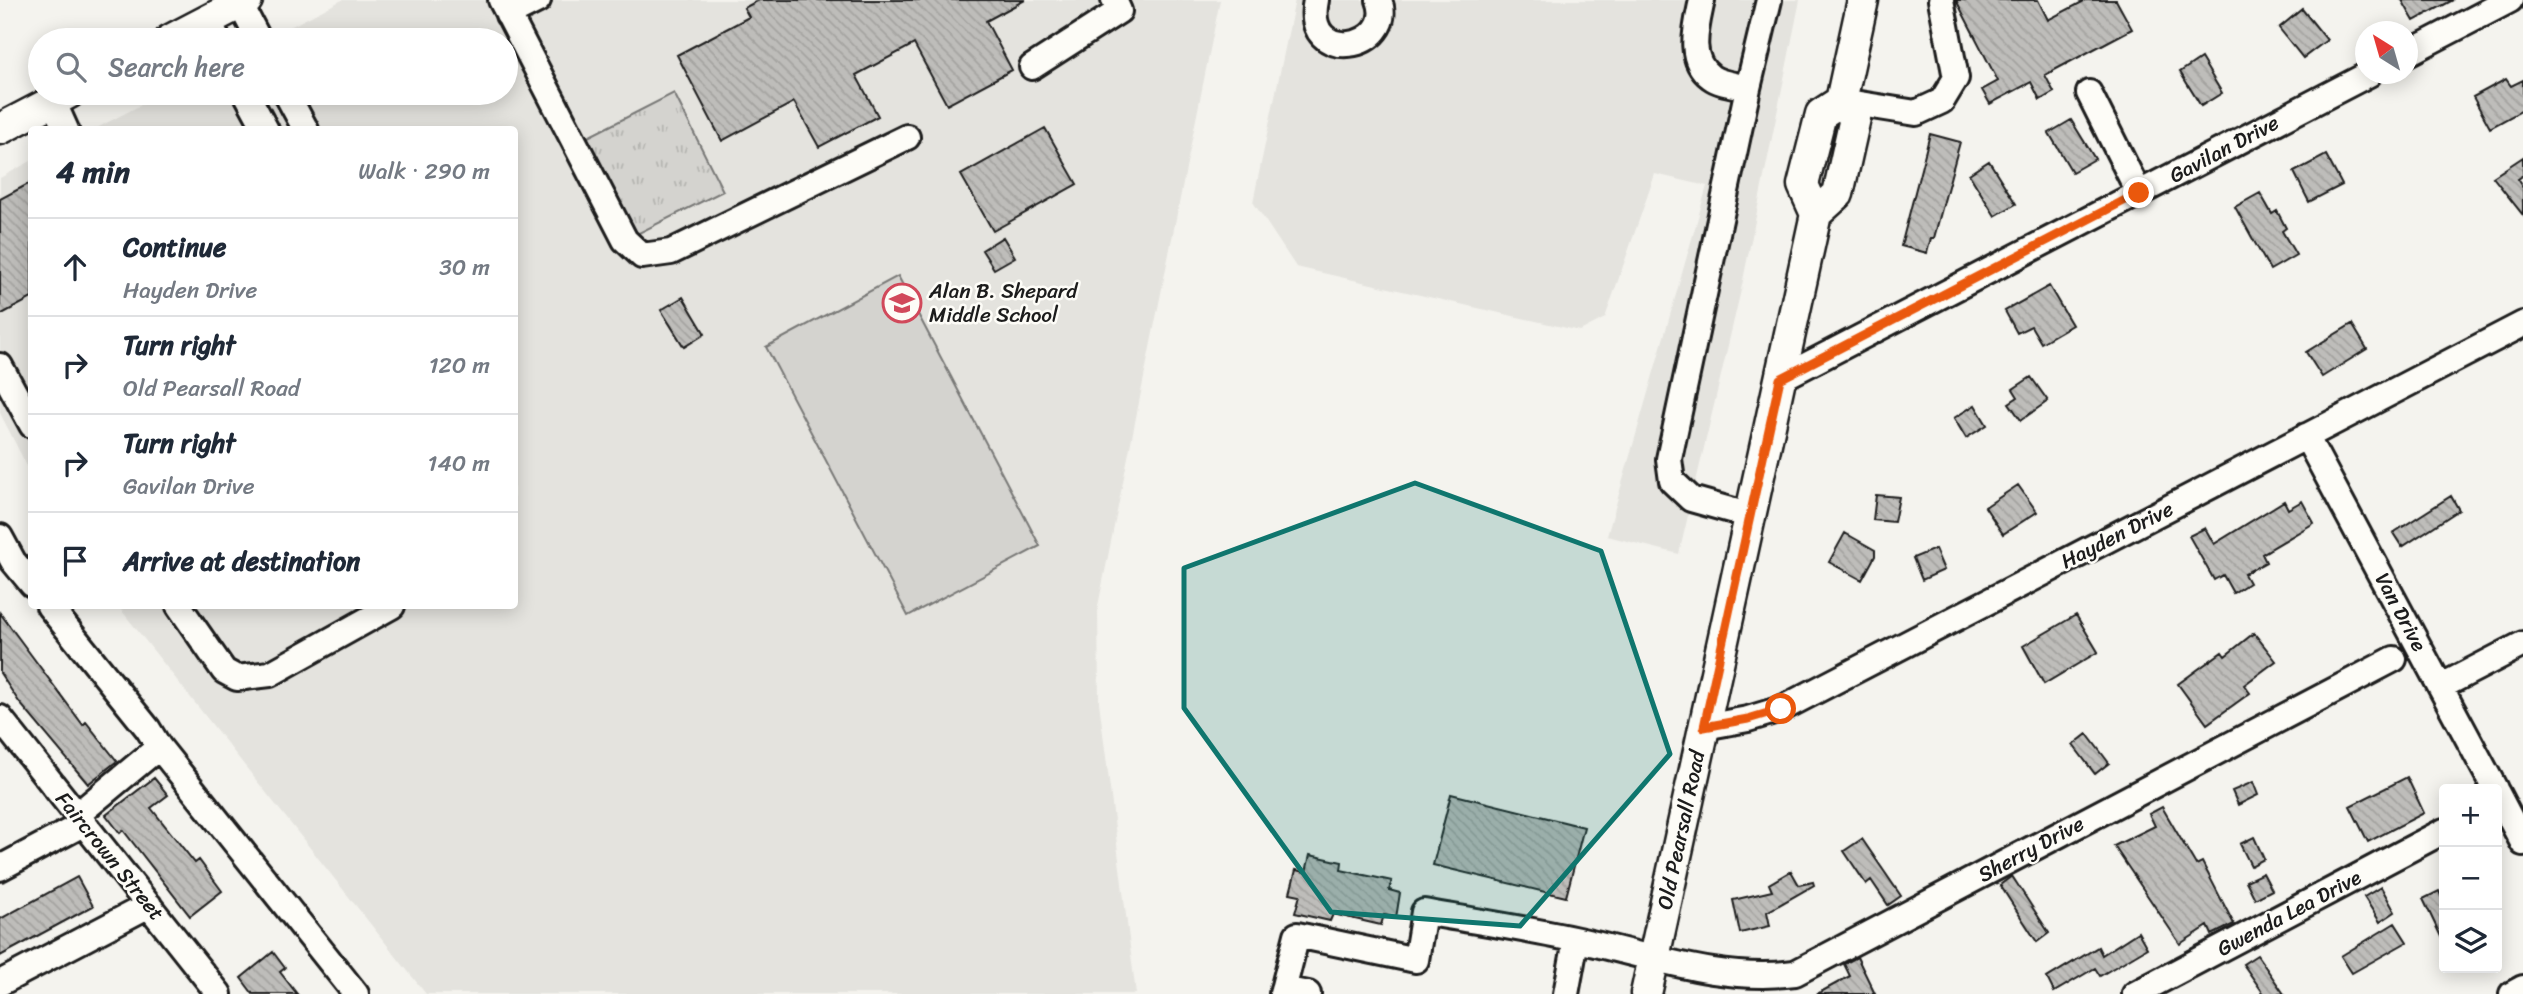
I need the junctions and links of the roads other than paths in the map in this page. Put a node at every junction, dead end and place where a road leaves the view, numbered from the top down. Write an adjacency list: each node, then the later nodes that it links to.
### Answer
1 (538, 0): 11 (street)
2 (1114, 0): 17 (street)
3 (1317, 0): 4 (street)
4 (1379, 0)
5 (1702, 0): 19 (street)
6 (1769, 0): 19 (street)
7 (1941, 0): 21 (street)
8 (2510, 0): 16 (street)
9 (1865, 1): 21 (main road)
10 (243, 2): 12 (main road); 13 (street)
11 (505, 7): 14 (street)
12 (215, 28)
13 (254, 28)
14 (516, 28)
15 (518, 32): 30 (street)
16 (2418, 47)
17 (1032, 67)
18 (2355, 81): 31 (street, Gavilan Drive)
19 (1748, 88): 37 (street)
20 (2089, 93): 31 (street)
21 (1841, 101): 34 (main road, Old Pearsall Road)
22 (46, 105): 29 (main road)
23 (62, 105): 26 (street)
24 (253, 105): 27 (street)
25 (292, 105): 28 (street)
26 (65, 126)
27 (264, 126)
28 (304, 126)
29 (0, 129)
30 (907, 137)
31 (2139, 193): 34 (street, Gavilan Drive)
32 (2523, 324): 36 (street, Hayden Drive)
33 (0, 366): 35 (street)
34 (1780, 379): 37 (main road, Old Pearsall Road)
35 (28, 418)
36 (2306, 436): 45 (street, Van Drive); 46 (street, Hayden Drive)
37 (1748, 515): 46 (main road, Old Pearsall Road)
38 (0, 537): 39 (street)
39 (28, 578)
40 (51, 609): 48 (street)
41 (181, 609): 42 (street)
42 (387, 609)
43 (2523, 644): 45 (street)
44 (2393, 659): 59 (street, Sherry Drive)
45 (2442, 686): 49 (street, Van Drive)
46 (1704, 727): 57 (main road, Old Pearsall Road)
47 (3, 728): 51 (street, Faircrown Street)
48 (159, 747): 51 (street); 63 (street)
49 (2492, 784)
50 (2502, 803): 53 (street, Van Drive)
51 (80, 819): 54 (street); 55 (street, Faircrown Street)
52 (2439, 834): 67 (street, Gwenda Lea Drive)
53 (2523, 843)
54 (0, 868)
55 (149, 905): 58 (street); 62 (street, Faircrown Street)
56 (1576, 940): 57 (street, Sherry Drive); 61 (street, Sherry Drive); 65 (street)
57 (1653, 959): 59 (street, Sherry Drive); 66 (main road, Old Pearsall Road)
58 (0, 983)
59 (1798, 984)
60 (2523, 988): 68 (street)
61 (1282, 991): 64 (street)
62 (219, 994)
63 (356, 994)
64 (1308, 994)
65 (1566, 994)
66 (1646, 994)
67 (2134, 994)
68 (2512, 994)

